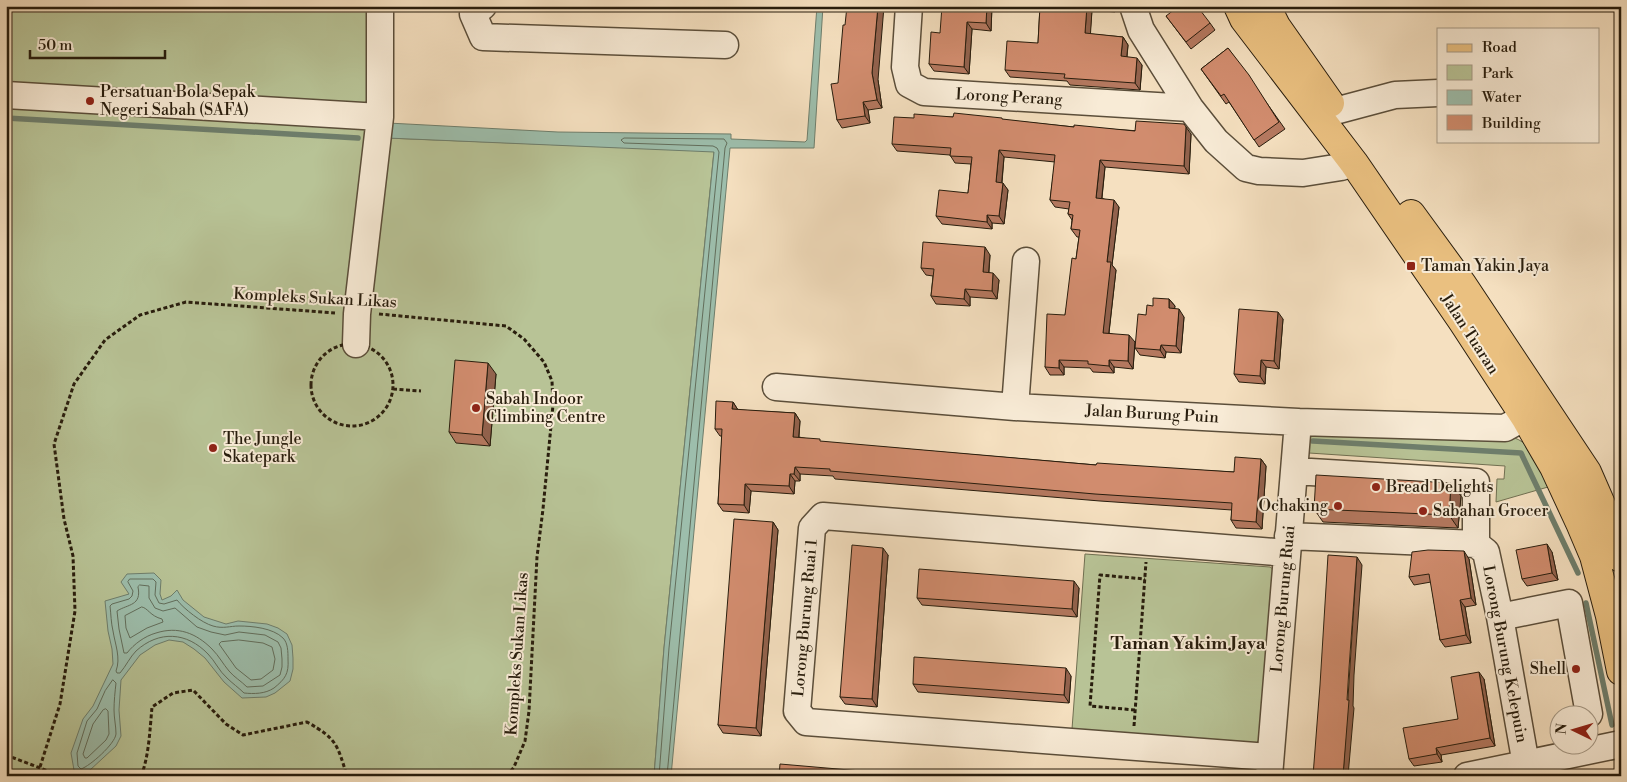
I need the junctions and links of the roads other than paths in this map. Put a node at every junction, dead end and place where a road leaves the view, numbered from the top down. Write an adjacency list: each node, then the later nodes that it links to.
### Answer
1 (380, 6): 12 (street)
2 (483, 6): 7 (street)
3 (909, 6): 10 (street, Lorong Perang)
4 (1133, 6): 10 (street)
5 (1238, 6): 13 (main road, Jalan Tuaran)
6 (1266, 6): 11 (main road, Jalan Tuaran)
7 (725, 45)
8 (1437, 93): 11 (street)
9 (6, 96): 12 (street)
10 (1190, 108): 13 (street)
11 (1335, 111): 21 (main road, Jalan Tuaran)
12 (380, 116): 15 (street)
13 (1354, 163): 18 (main road, Jalan Tuaran)
14 (1026, 261): 17 (street)
15 (356, 344)
16 (776, 387): 17 (street, Jalan Burung Puin)
17 (1015, 407): 19 (street, Jalan Burung Puin)
18 (1525, 417): 19 (street, Jalan Burung Puin); 25 (main road, Jalan Tuaran)
19 (1298, 422): 20 (street, Lorong Burung Ruai)
20 (1294, 470): 22 (street, Lorong Burung Ruai); 23 (street)
21 (1616, 524): 24 (main road, Jalan Tuaran); 26 (main road)
22 (1288, 544): 23 (street, Lorong Burung Kelepuin); 34 (street, Lorong Burung Ruai); 34 (street, Lorong Burung Ruai 1)
23 (1476, 544): 28 (street, Lorong Burung Kelepuin)
24 (1621, 558)
25 (1601, 581): 27 (street); 29 (main road, Jalan Tuaran)
26 (1621, 601)
27 (1570, 603): 28 (street); 30 (street)
28 (1500, 617): 35 (street, Lorong Burung Kelepuin)
29 (1621, 671)
30 (1587, 704)
31 (1621, 744): 32 (street)
32 (1600, 748)
33 (1579, 754): 35 (street)
34 (1269, 767)
35 (1527, 770): 36 (street)
36 (1467, 776)

